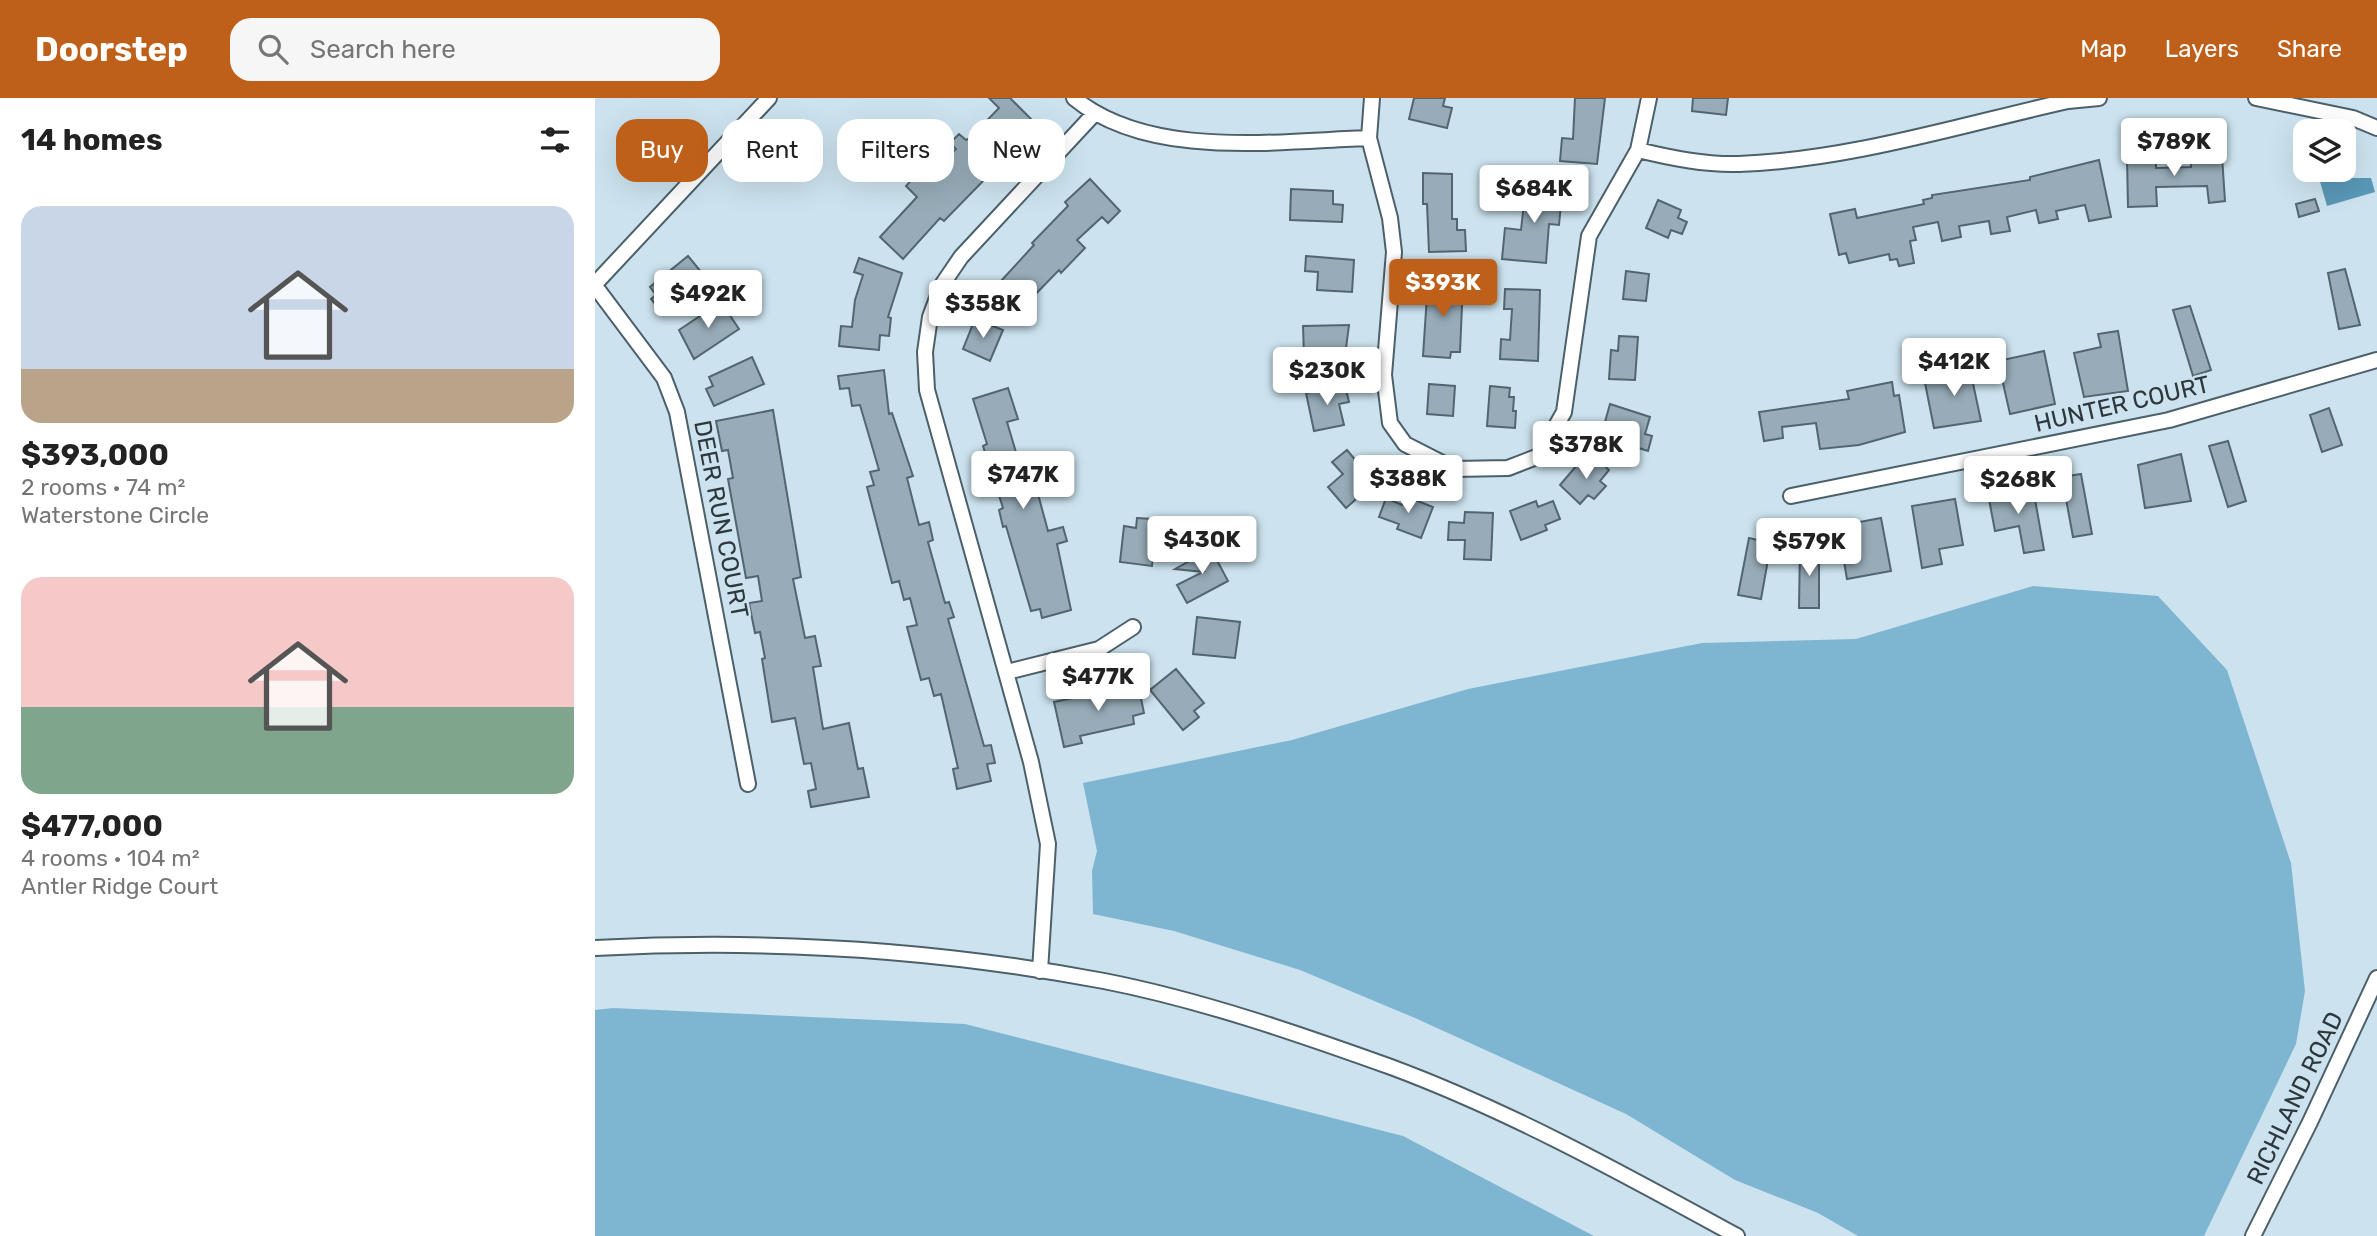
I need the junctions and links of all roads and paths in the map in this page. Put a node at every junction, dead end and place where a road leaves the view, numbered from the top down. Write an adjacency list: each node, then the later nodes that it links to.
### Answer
1 (769, 98): 11 (street)
2 (1074, 98): 7 (street)
3 (1372, 98): 9 (street)
4 (1649, 98): 10 (street)
5 (2099, 98): 10 (street)
6 (2256, 98): 8 (street)
7 (1094, 114): 9 (street); 15 (street)
8 (2377, 128)
9 (1369, 138): 10 (street)
10 (1638, 150)
11 (595, 285): 16 (street, DEER RUN COURT)
12 (2377, 360): 13 (street, HUNTER COURT)
13 (1791, 496)
14 (1133, 627): 15 (street)
15 (1007, 672): 18 (street)
16 (748, 784)
17 (595, 948): 18 (street)
18 (1040, 971): 20 (street)
19 (2377, 978): 21 (street, RICHLAND ROAD)
20 (1737, 1236)
21 (2253, 1236)

